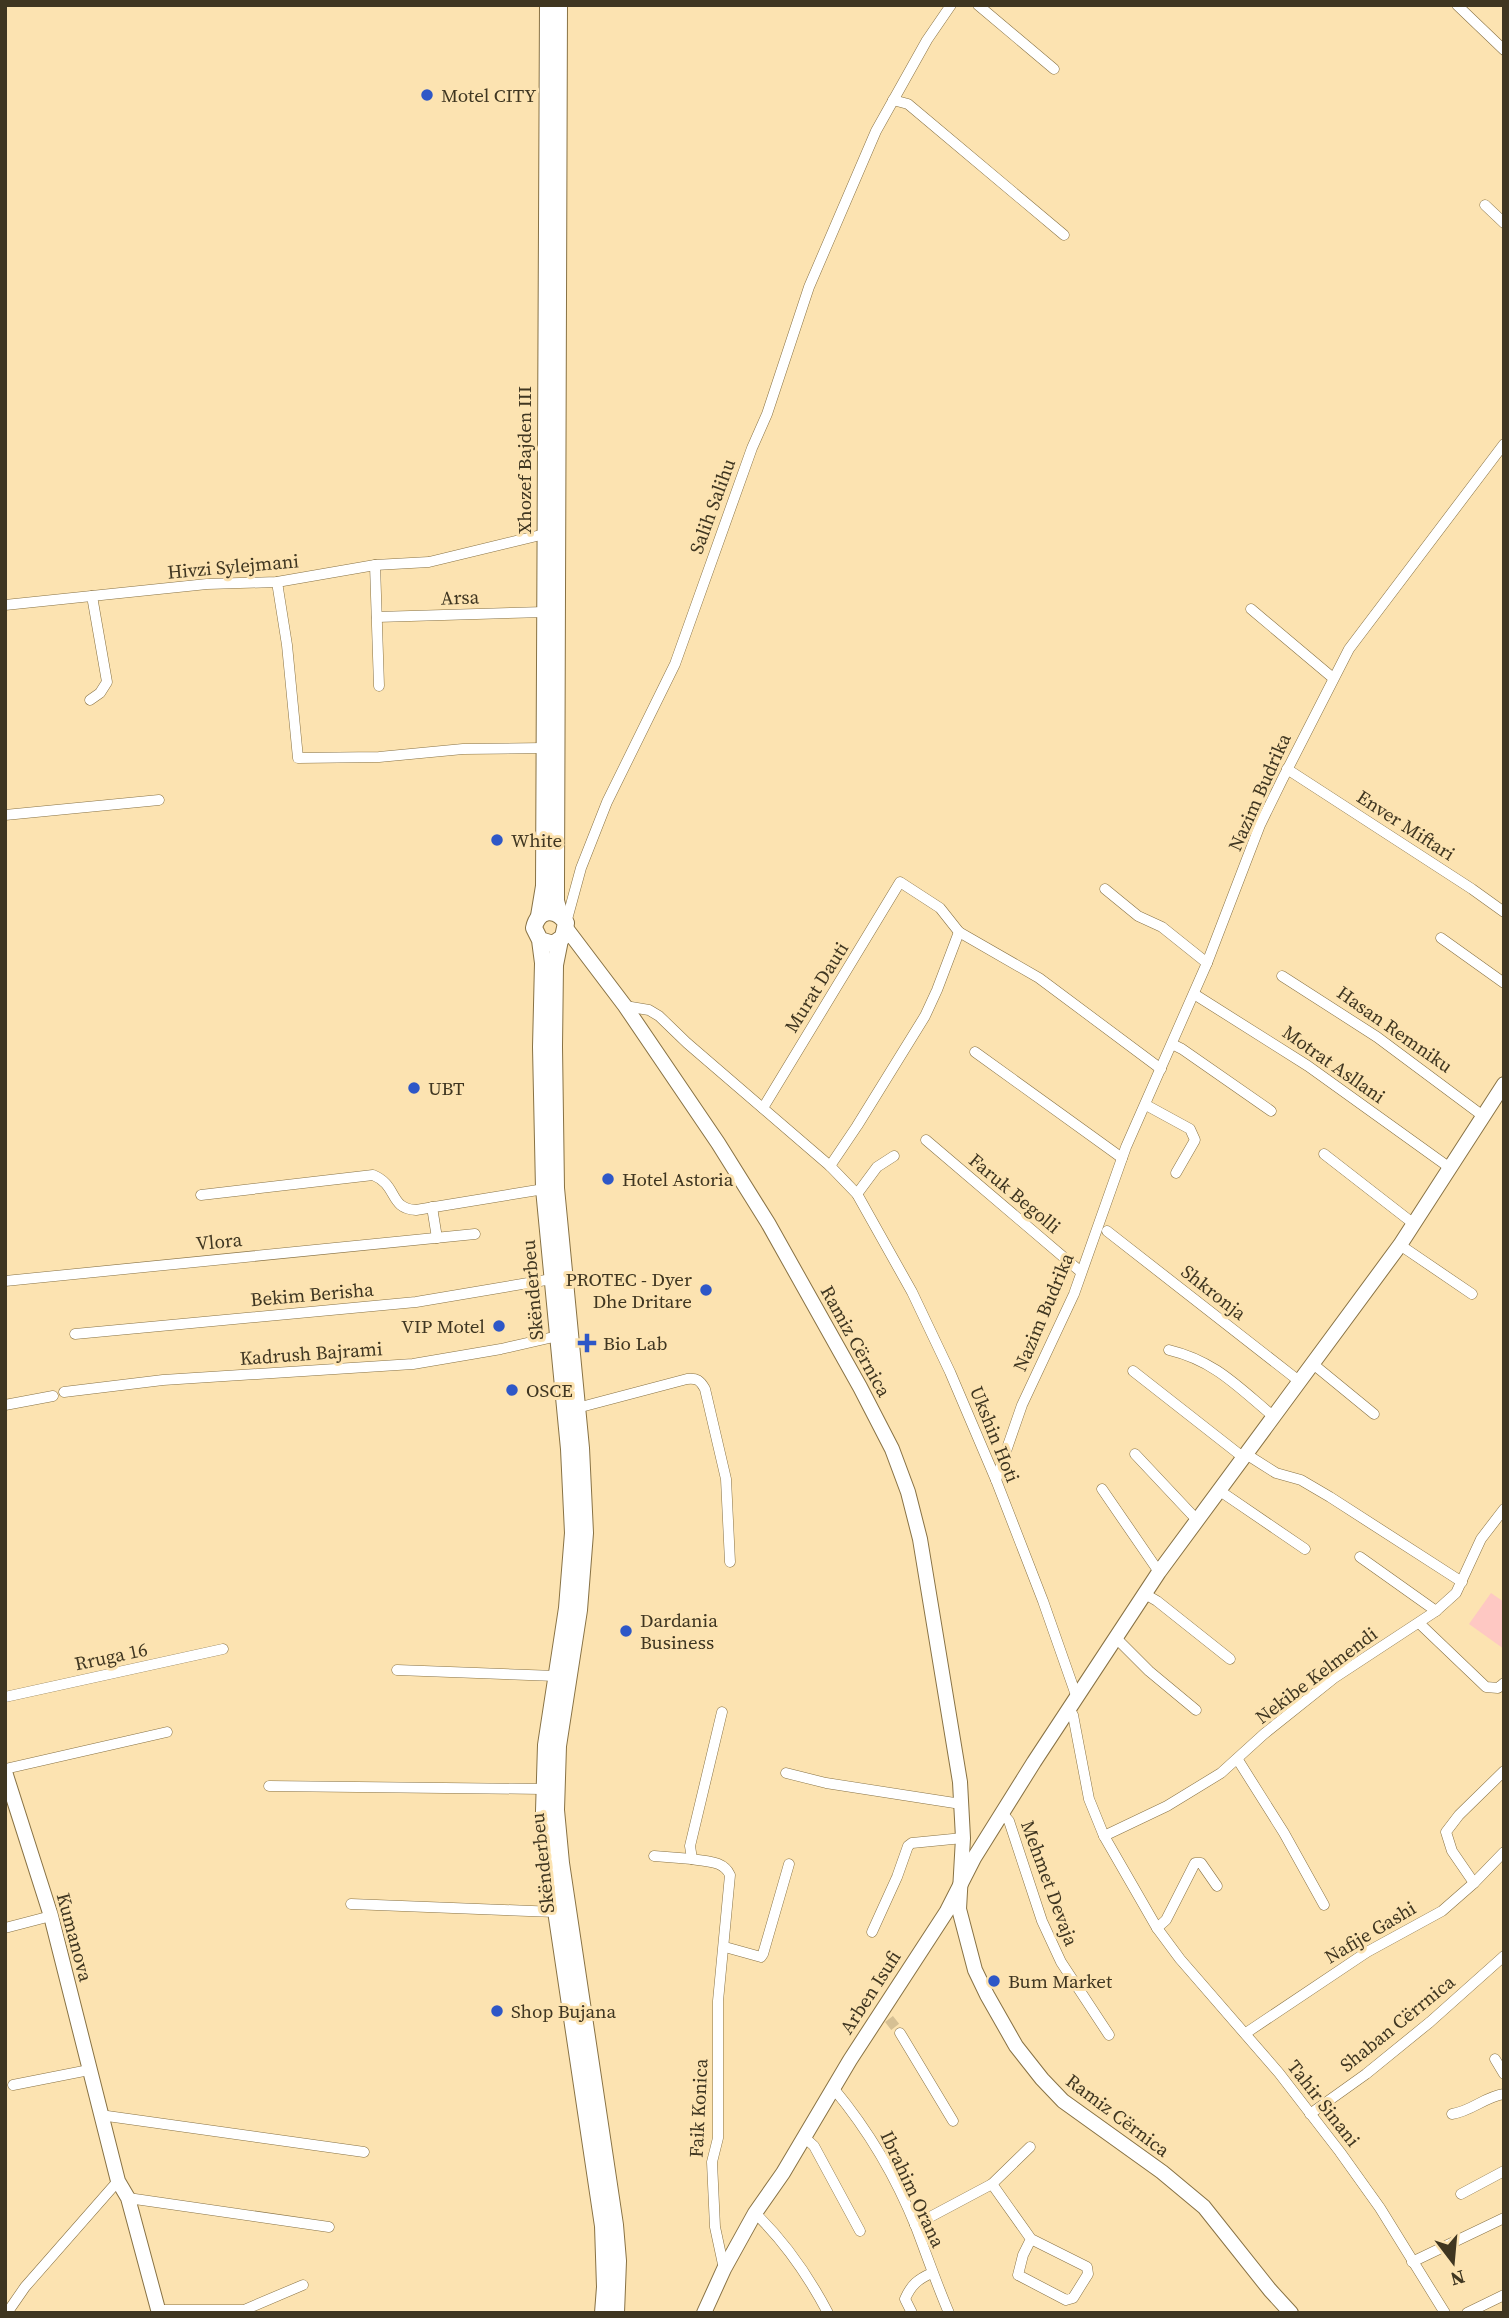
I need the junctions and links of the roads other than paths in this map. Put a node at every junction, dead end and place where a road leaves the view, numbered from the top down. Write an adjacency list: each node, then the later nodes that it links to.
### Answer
1 (548, 5): 13 (main road, Xhozef Bajden III)
2 (559, 5): 32 (main road, Xhozef Bajden III)
3 (951, 5): 8 (street, Salih Salihu)
4 (978, 5): 7 (street)
5 (1457, 5): 6 (street)
6 (1504, 50)
7 (1054, 69)
8 (893, 100): 11 (street); 32 (street, Salih Salihu)
9 (1486, 205): 10 (street)
10 (1504, 223)
11 (1064, 235)
12 (1504, 444): 21 (street, Nazim Budrika)
13 (545, 534): 14 (street, Hivzi Sylejmani); 19 (main road, Xhozef Bajden III)
14 (375, 565): 15 (street, Hivzi Sylejmani); 20 (street)
15 (277, 582): 16 (street, Hivzi Sylejmani); 24 (street)
16 (92, 597): 17 (street, Hivzi Sylejmani); 23 (street)
17 (5, 605)
18 (1251, 609): 21 (street)
19 (545, 611): 20 (street, Arsa); 24 (main road, Xhozef Bajden III)
20 (377, 617): 22 (street)
21 (1334, 678): 25 (street, Nazim Budrika)
22 (379, 687)
23 (90, 700)
24 (544, 748): 30 (main road, Xhozef Bajden III)
25 (1287, 769): 29 (street, Enver Miftari); 35 (street, Nazim Budrika)
26 (159, 800): 27 (street)
27 (5, 815)
28 (1105, 889): 35 (street)
29 (1504, 912)
30 (540, 916): 32 (main road); 32 (main road, Xhozef Bajden III)
31 (960, 932): 42 (street); 45 (street, Murat Dauti); 52 (street)
32 (558, 938): 34 (street, Ramiz Cërnica); 34 (street); 55 (main road, Skënderbeu); 75 (main road, Skënderbeu)
33 (1441, 938): 37 (street)
34 (583, 952): 39 (street, Ramiz Cërnica)
35 (1207, 963): 38 (street, Nazim Budrika)
36 (1282, 975): 47 (street, Hasan Remniku)
37 (1504, 983)
38 (1194, 994): 40 (street, Nazim Budrika); 53 (street, Motrat Asllani)
39 (625, 1006): 45 (street, Ukshin Hoti); 110 (street, Ramiz Cërnica)
40 (1172, 1044): 42 (street, Nazim Budrika); 46 (street)
41 (975, 1052): 51 (street)
42 (1161, 1069): 44 (street, Nazim Budrika)
43 (1503, 1087): 47 (street)
44 (1146, 1105): 51 (street, Nazim Budrika); 54 (street)
45 (763, 1108): 52 (street, Ukshin Hoti)
46 (1271, 1111)
47 (1483, 1116): 53 (street)
48 (926, 1140): 64 (street, Faruk Begolli)
49 (1324, 1154): 59 (street)
50 (894, 1156): 57 (street)
51 (1122, 1158): 64 (street, Nazim Budrika)
52 (830, 1166): 57 (street, Ukshin Hoti)
53 (1450, 1168): 59 (street)
54 (1176, 1172)
55 (544, 1189): 58 (street); 65 (main road, Skënderbeu)
56 (201, 1195): 58 (street)
57 (857, 1195): 80 (street, Ukshin Hoti)
58 (432, 1207): 62 (street)
59 (1414, 1224): 63 (street)
60 (1107, 1231): 73 (street, Shkronja)
61 (475, 1234): 62 (street, Vlora)
62 (437, 1238): 66 (street, Vlora)
63 (1400, 1245): 67 (street); 71 (street)
64 (1081, 1272): 80 (street, Nazim Budrika)
65 (552, 1279): 68 (street, Bekim Berisha); 69 (main road, Skënderbeu)
66 (5, 1281)
67 (1472, 1294)
68 (75, 1334)
69 (558, 1336): 74 (street, Kadrush Bajrami); 97 (main road, Skënderbeu)
70 (1169, 1350): 77 (street)
71 (1312, 1364): 73 (street); 76 (street)
72 (1133, 1371): 79 (street)
73 (1299, 1381): 77 (street)
74 (5, 1405)
75 (577, 1408): 87 (street); 165 (main road, Skënderbeu)
76 (1374, 1414)
77 (1273, 1416): 79 (street)
78 (1135, 1454): 84 (street)
79 (1245, 1456): 82 (street); 89 (street)
80 (996, 1480): 100 (street, Ukshin Hoti)
81 (1102, 1489): 88 (street)
82 (1220, 1491): 84 (street); 85 (street)
83 (1504, 1509): 89 (street, Nekibe Kelmendi)
84 (1197, 1520): 88 (street)
85 (1305, 1549)
86 (1360, 1557): 91 (street)
87 (730, 1562)
88 (1159, 1572): 90 (street)
89 (1462, 1582): 91 (street, Nekibe Kelmendi)
90 (1145, 1594): 93 (street); 95 (street)
91 (1436, 1611): 92 (street, Nekibe Kelmendi)
92 (1419, 1623): 98 (street); 104 (street, Nekibe Kelmendi)
93 (1116, 1638): 100 (street); 101 (street)
94 (223, 1649): 99 (street, Rruga 16)
95 (1230, 1658)
96 (397, 1670): 97 (street)
97 (556, 1676): 109 (main road, Skënderbeu)
98 (1504, 1683)
99 (5, 1697)
100 (1073, 1703): 111 (street, Arben Isufi); 112 (street, Tahir Sinani)
101 (1196, 1710)
102 (722, 1712): 116 (street)
103 (167, 1732): 105 (street)
104 (1238, 1760): 112 (street, Nekibe Kelmendi); 122 (street)
105 (5, 1770): 124 (street, Kumanova)
106 (1504, 1771): 118 (street)
107 (786, 1773): 110 (street)
108 (269, 1786): 109 (street, Skënderbeu)
109 (543, 1789): 123 (main road, Skënderbeu)
110 (961, 1804): 113 (street, Ramiz Cërnica)
111 (1003, 1814): 119 (street, Arben Isufi); 132 (street, Mehmet Devaja)
112 (1104, 1836): 126 (street, Tahir Sinani)
113 (963, 1838): 119 (street, Ramiz Cërnica); 127 (street)
114 (1504, 1852): 118 (street, Nafije Gashi)
115 (654, 1856): 116 (street, Faik Konica)
116 (692, 1859): 128 (street, Faik Konica)
117 (789, 1864): 128 (street)
118 (1474, 1883): 131 (street, Nafije Gashi)
119 (960, 1885): 137 (street, Arben Isufi); 170 (street, Ramiz Cërnica)
120 (1217, 1886): 126 (street)
121 (351, 1904): 123 (street)
122 (1324, 1905)
123 (556, 1912): 164 (main road, Skënderbeu)
124 (51, 1916): 125 (street); 134 (street, Kumanova)
125 (5, 1928)
126 (1157, 1928): 131 (street, Tahir Sinani)
127 (872, 1932)
128 (725, 1947): 158 (street, Faik Konica)
129 (1504, 1956): 140 (street, Shaban Cërrnica)
130 (900, 2033): 142 (street)
131 (1245, 2033): 140 (street, Tahir Sinani)
132 (1110, 2035)
133 (1495, 2059): 135 (street)
134 (89, 2070): 136 (street); 141 (street, Kumanova)
135 (1504, 2074)
136 (13, 2085)
137 (834, 2089): 143 (street, Arben Isufi); 153 (street, Ibrahim Orana)
138 (1504, 2094): 139 (street)
139 (1452, 2113)
140 (1310, 2114): 157 (street, Tahir Sinani)
141 (100, 2115): 145 (street); 147 (street, Kumanova)
142 (953, 2121)
143 (804, 2137): 151 (street, Arben Isufi); 155 (street)
144 (1030, 2147): 148 (street)
145 (364, 2152)
146 (1504, 2171): 149 (street)
147 (118, 2180): 150 (street, Kumanova); 163 (street)
148 (992, 2184): 153 (street); 156 (street)
149 (1461, 2194)
150 (128, 2198): 154 (street); 162 (street, Kumanova)
151 (755, 2213): 158 (street, Arben Isufi); 167 (street)
152 (1504, 2218): 157 (street)
153 (915, 2225): 159 (street, Ibrahim Orana)
154 (329, 2228)
155 (860, 2231)
156 (1031, 2239): 156 (street)
157 (1412, 2262): 171 (street, Tahir Sinani)
158 (724, 2269): 166 (street, Arben Isufi)
159 (932, 2273): 168 (street, Ibrahim Orana); 169 (street, Ibrahim Orana)
160 (303, 2286): 162 (street, Kumanova)
161 (1504, 2295): 172 (street)
162 (159, 2312)
163 (7, 2313)
164 (603, 2313)
165 (616, 2313)
166 (704, 2313)
167 (828, 2313)
168 (912, 2313)
169 (949, 2313)
170 (1290, 2313)
171 (1445, 2313)
172 (1467, 2313)

